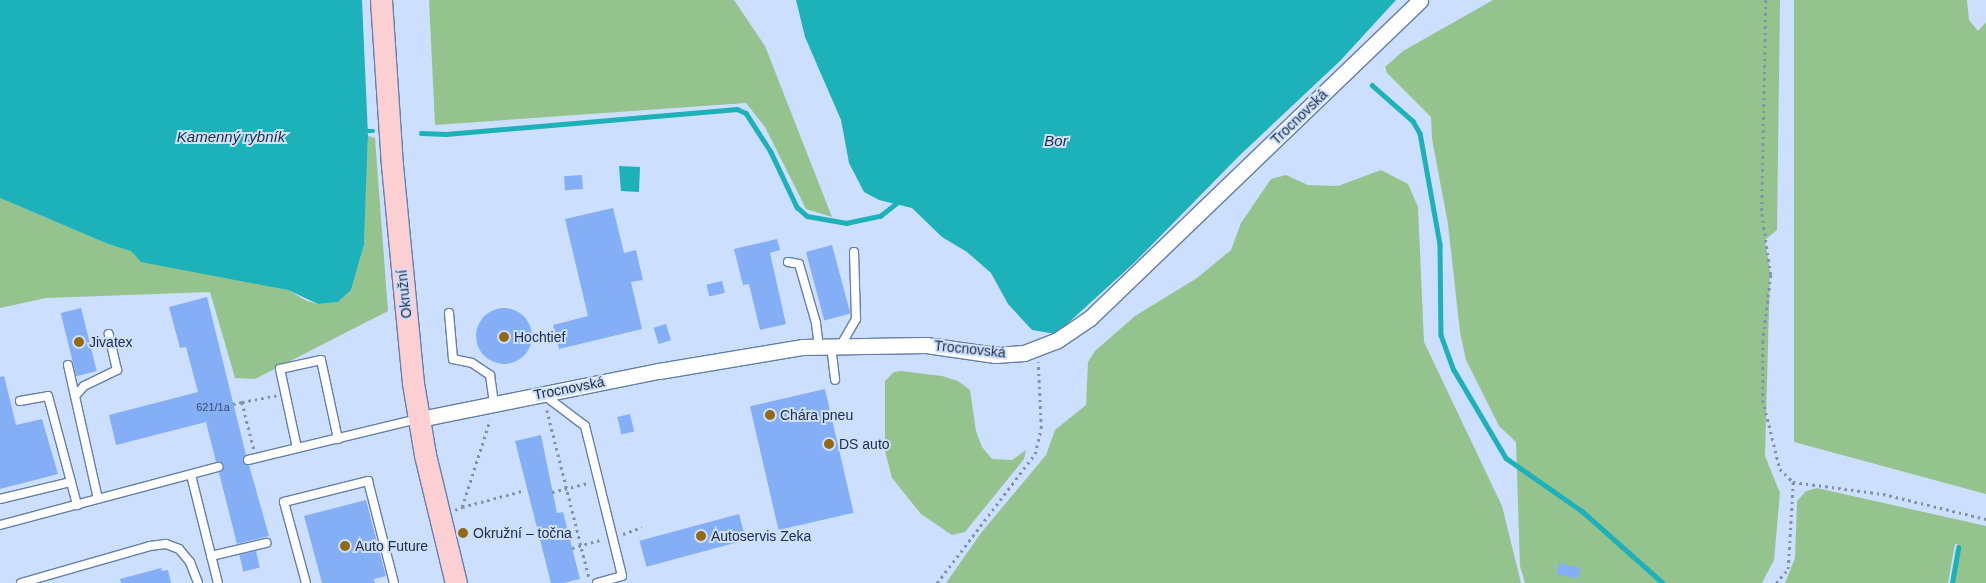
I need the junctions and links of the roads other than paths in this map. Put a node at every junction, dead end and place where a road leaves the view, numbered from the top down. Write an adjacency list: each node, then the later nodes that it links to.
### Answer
1 (381, 0): 14 (main road, Okružní)
2 (1420, 0): 7 (street, Trocnovská)
3 (854, 252): 7 (lane)
4 (788, 262): 7 (lane)
5 (449, 313): 13 (lane)
6 (110, 334): 11 (lane)
7 (830, 346): 9 (lane); 10 (street, Trocnovská)
8 (68, 365): 11 (lane)
9 (835, 380)
10 (543, 393): 13 (street, Trocnovská); 33 (lane)
11 (75, 396): 22 (lane)
12 (20, 401): 20 (lane)
13 (494, 403): 14 (street, Trocnovská)
14 (420, 419): 15 (lane); 32 (main road, Okružní)
15 (338, 439): 16 (lane); 16 (lane)
16 (297, 448): 17 (lane)
17 (252, 459)
18 (218, 468): 19 (lane)
19 (192, 475): 22 (lane); 26 (lane)
20 (71, 482): 21 (lane); 23 (lane)
21 (0, 499)
22 (98, 499): 23 (lane)
23 (77, 505): 24 (lane)
24 (0, 525)
25 (266, 544): 26 (lane)
26 (211, 556): 29 (lane)
27 (21, 583): 28 (lane)
28 (198, 583)
29 (218, 583)
30 (306, 583): 31 (lane)
31 (394, 583)
32 (456, 583)
33 (597, 583)

